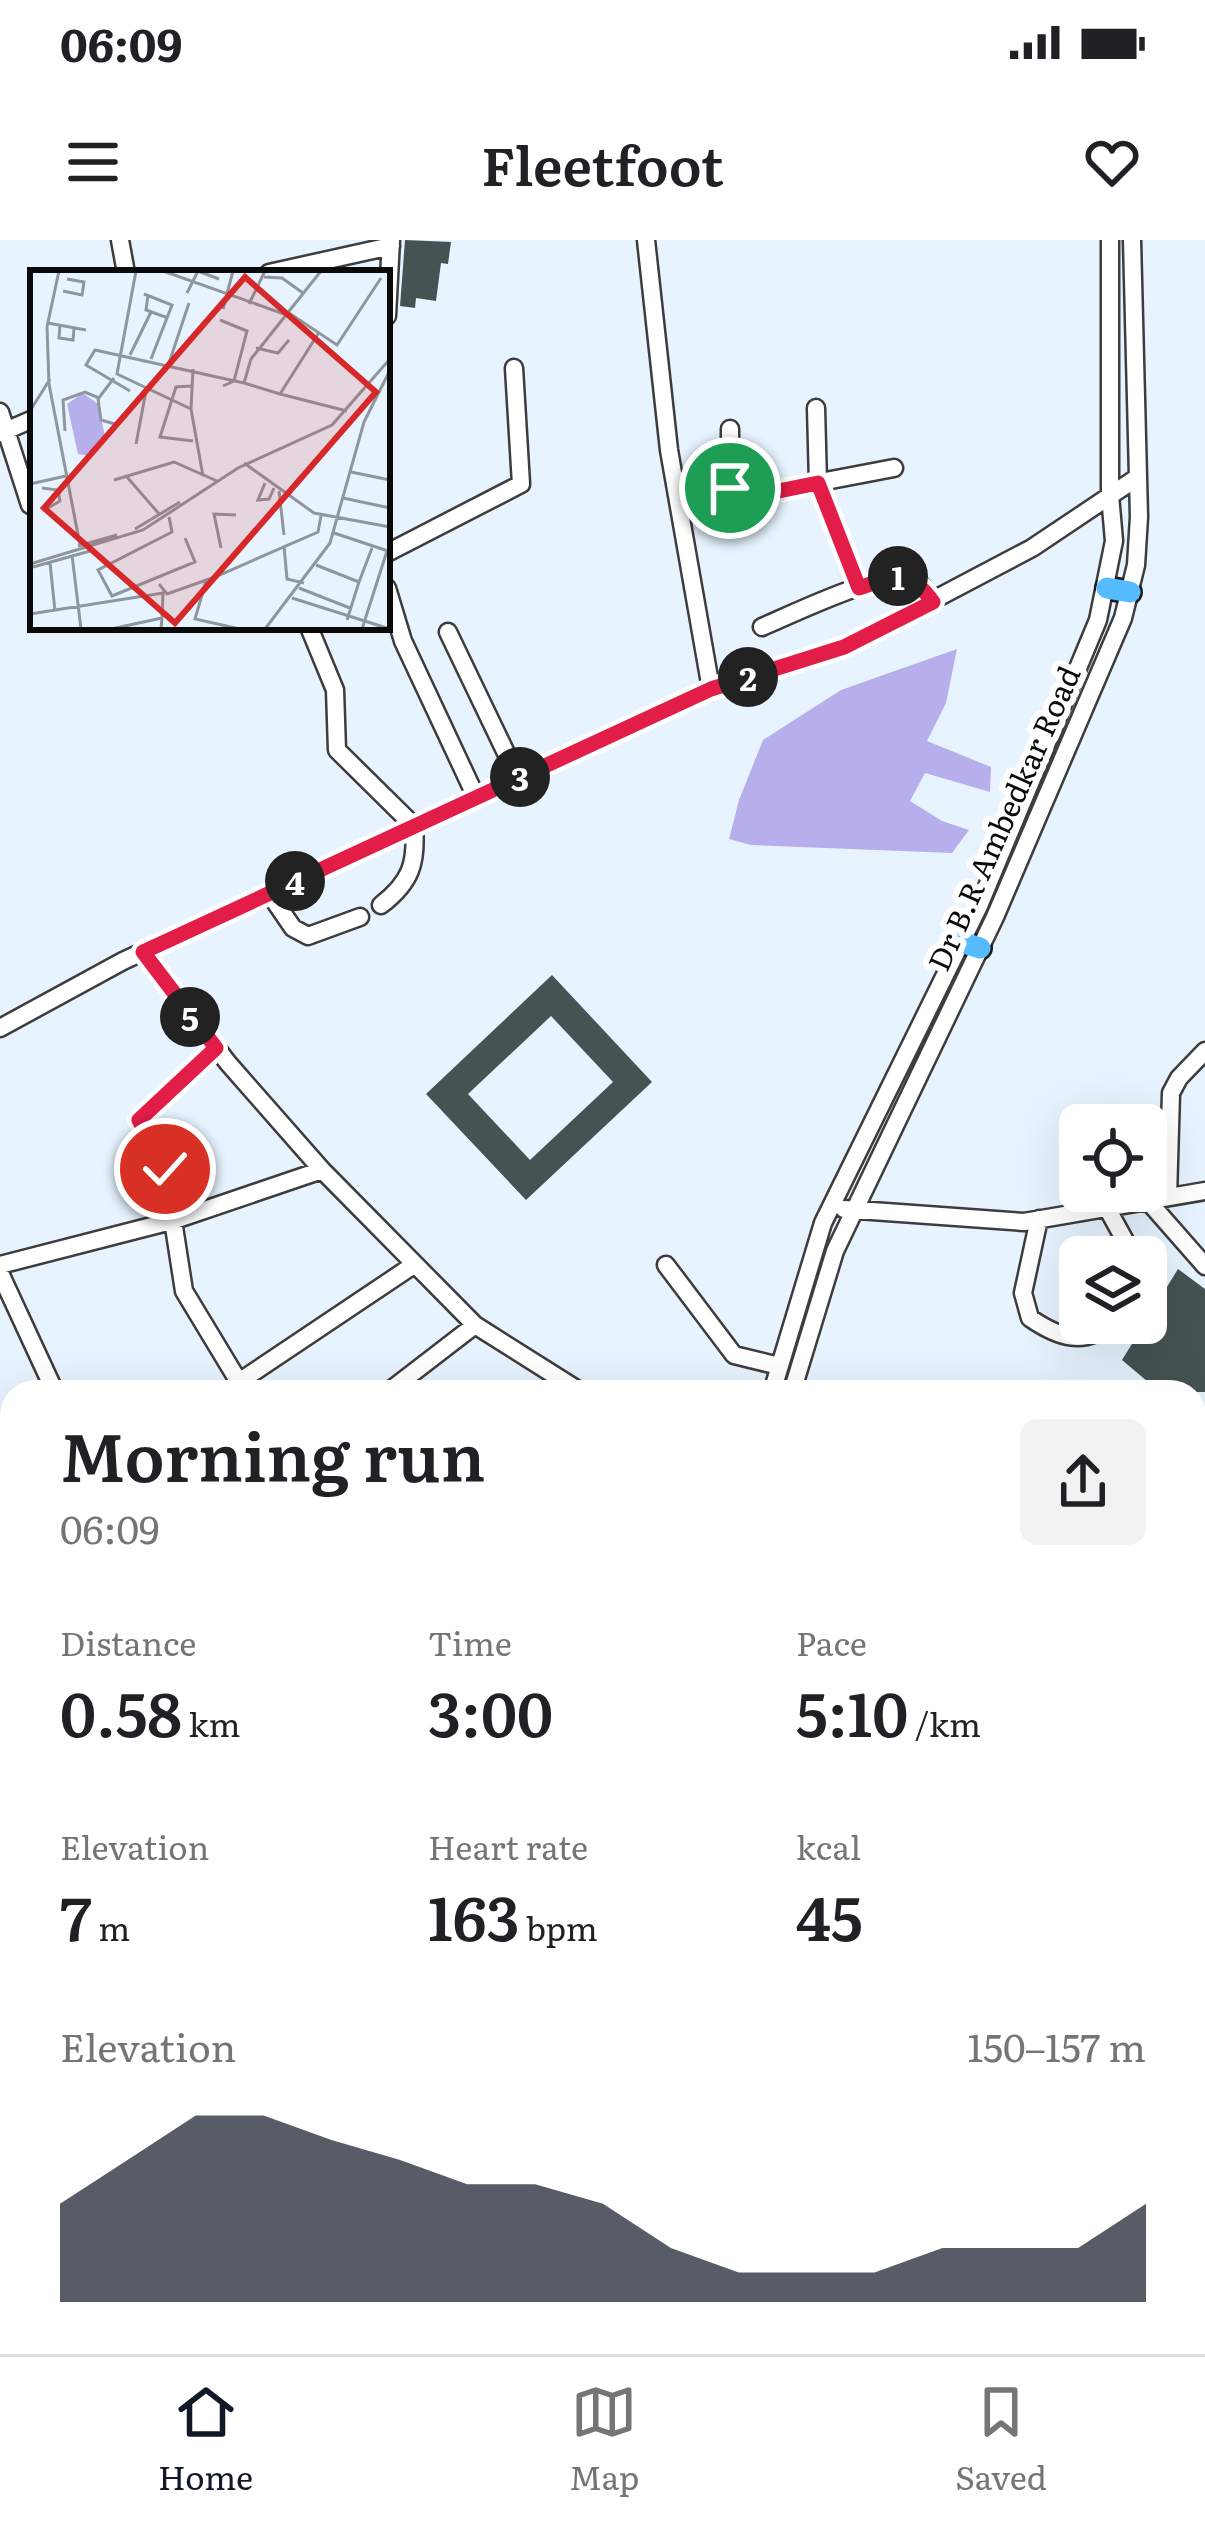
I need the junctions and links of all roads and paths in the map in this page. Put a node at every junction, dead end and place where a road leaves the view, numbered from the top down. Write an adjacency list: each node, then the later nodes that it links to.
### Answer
1 (120, 240): 6 (street)
2 (646, 240): 26 (street)
3 (1110, 240): 15 (street, Dr B.R Ambedkar Road)
4 (1132, 240): 13 (street, Dr B.R Ambedkar Road)
5 (391, 243): 7 (street)
6 (125, 270)
7 (281, 270)
8 (514, 368): 17 (street)
9 (815, 408): 14 (street)
10 (2, 425): 16 (street)
11 (730, 429): 14 (street)
12 (894, 468): 14 (street)
13 (1138, 477): 15 (street); 20 (street, Dr B.R Ambedkar Road)
14 (818, 483): 18 (street)
15 (1110, 496): 19 (street, Dr B.R Ambedkar Road); 22 (street)
16 (30, 505)
17 (390, 551)
18 (859, 588): 22 (street); 23 (street)
19 (1107, 588): 20 (main road); 33 (street, Dr B.R Ambedkar Road)
20 (1130, 592): 33 (street, Dr B.R Ambedkar Road)
21 (390, 598): 28 (street)
22 (933, 602): 26 (street)
23 (761, 627)
24 (310, 630): 29 (street)
25 (448, 632): 27 (street)
26 (711, 689): 27 (street)
27 (518, 778): 28 (street)
28 (476, 797): 29 (street)
29 (414, 826): 30 (street); 31 (street)
30 (269, 893): 32 (street); 34 (street)
31 (381, 905)
32 (359, 917)
33 (971, 945): 41 (street, Dr B.R Ambedkar Road); 42 (street, Dr B.R Ambedkar Road)
34 (143, 952): 35 (street); 36 (street)
35 (0, 1028)
36 (216, 1048): 38 (street); 46 (street)
37 (1205, 1052): 40 (street)
38 (322, 1170): 46 (street); 47 (street)
39 (1205, 1191): 40 (street)
40 (1168, 1197)
41 (831, 1208): 42 (street); 53 (street, Dr B.R Ambedkar Road)
42 (854, 1210): 45 (street); 60 (street, Dr B.R Ambedkar Road)
43 (1083, 1212): 45 (street)
44 (1158, 1212): 49 (street)
45 (1040, 1219): 52 (street)
46 (176, 1220): 50 (street); 55 (street)
47 (415, 1264): 51 (street); 56 (street)
48 (666, 1265): 53 (street)
49 (1205, 1266)
50 (0, 1269): 54 (street)
51 (475, 1325): 57 (street); 58 (street)
52 (1059, 1335)
53 (779, 1366): 59 (street, Dr B.R Ambedkar Road)
54 (51, 1380)
55 (238, 1380)
56 (252, 1380)
57 (404, 1380)
58 (562, 1380)
59 (775, 1380)
60 (795, 1380)

